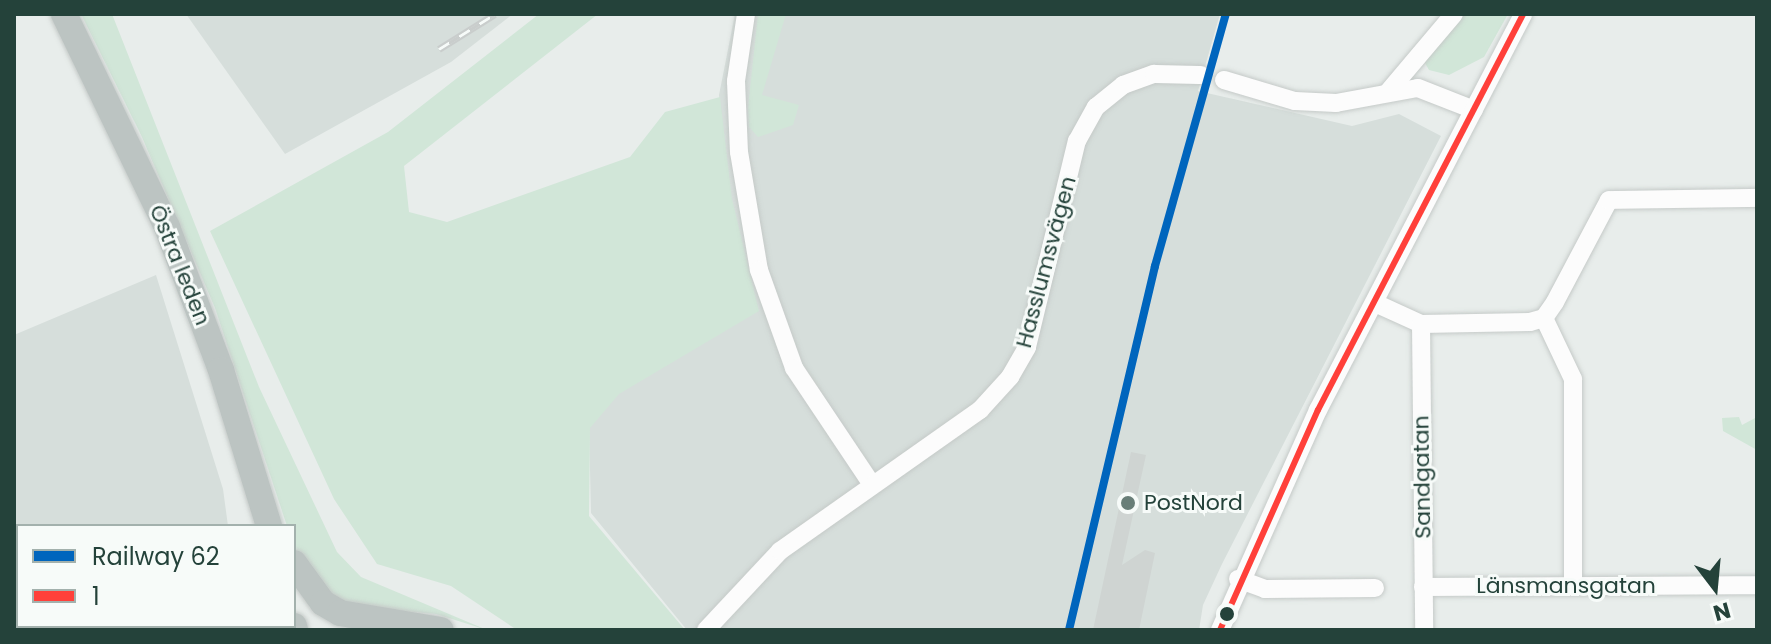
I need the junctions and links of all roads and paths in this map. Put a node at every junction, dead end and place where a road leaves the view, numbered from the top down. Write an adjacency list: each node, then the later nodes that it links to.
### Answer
1 (64, 14): 14 (highway, Östra leden)
2 (746, 14): 13 (street)
3 (1454, 14): 7 (street)
4 (1523, 14): 8 (street)
5 (1201, 75): 13 (street, Hasslumsvägen)
6 (1224, 80): 7 (street)
7 (1388, 92): 8 (street)
8 (1474, 110): 10 (street)
9 (1757, 198): 11 (street)
10 (1375, 303): 12 (street); 18 (street)
11 (1544, 318): 12 (street); 20 (street)
12 (1421, 324): 21 (street, Sandgatan)
13 (871, 483): 25 (street, Hasslumsvägen)
14 (258, 487): 15 (highway); 16 (highway, Östra leden)
15 (253, 524)
16 (268, 524)
17 (296, 566): 23 (highway)
18 (1238, 579): 22 (street); 26 (street)
19 (1757, 585): 20 (street, Länsmansgatan)
20 (1573, 586): 21 (street, Länsmansgatan)
21 (1423, 587): 27 (street, Sandgatan)
22 (1375, 588)
23 (397, 626): 24 (highway)
24 (441, 630)
25 (706, 630)
26 (1220, 630)
27 (1424, 630)

